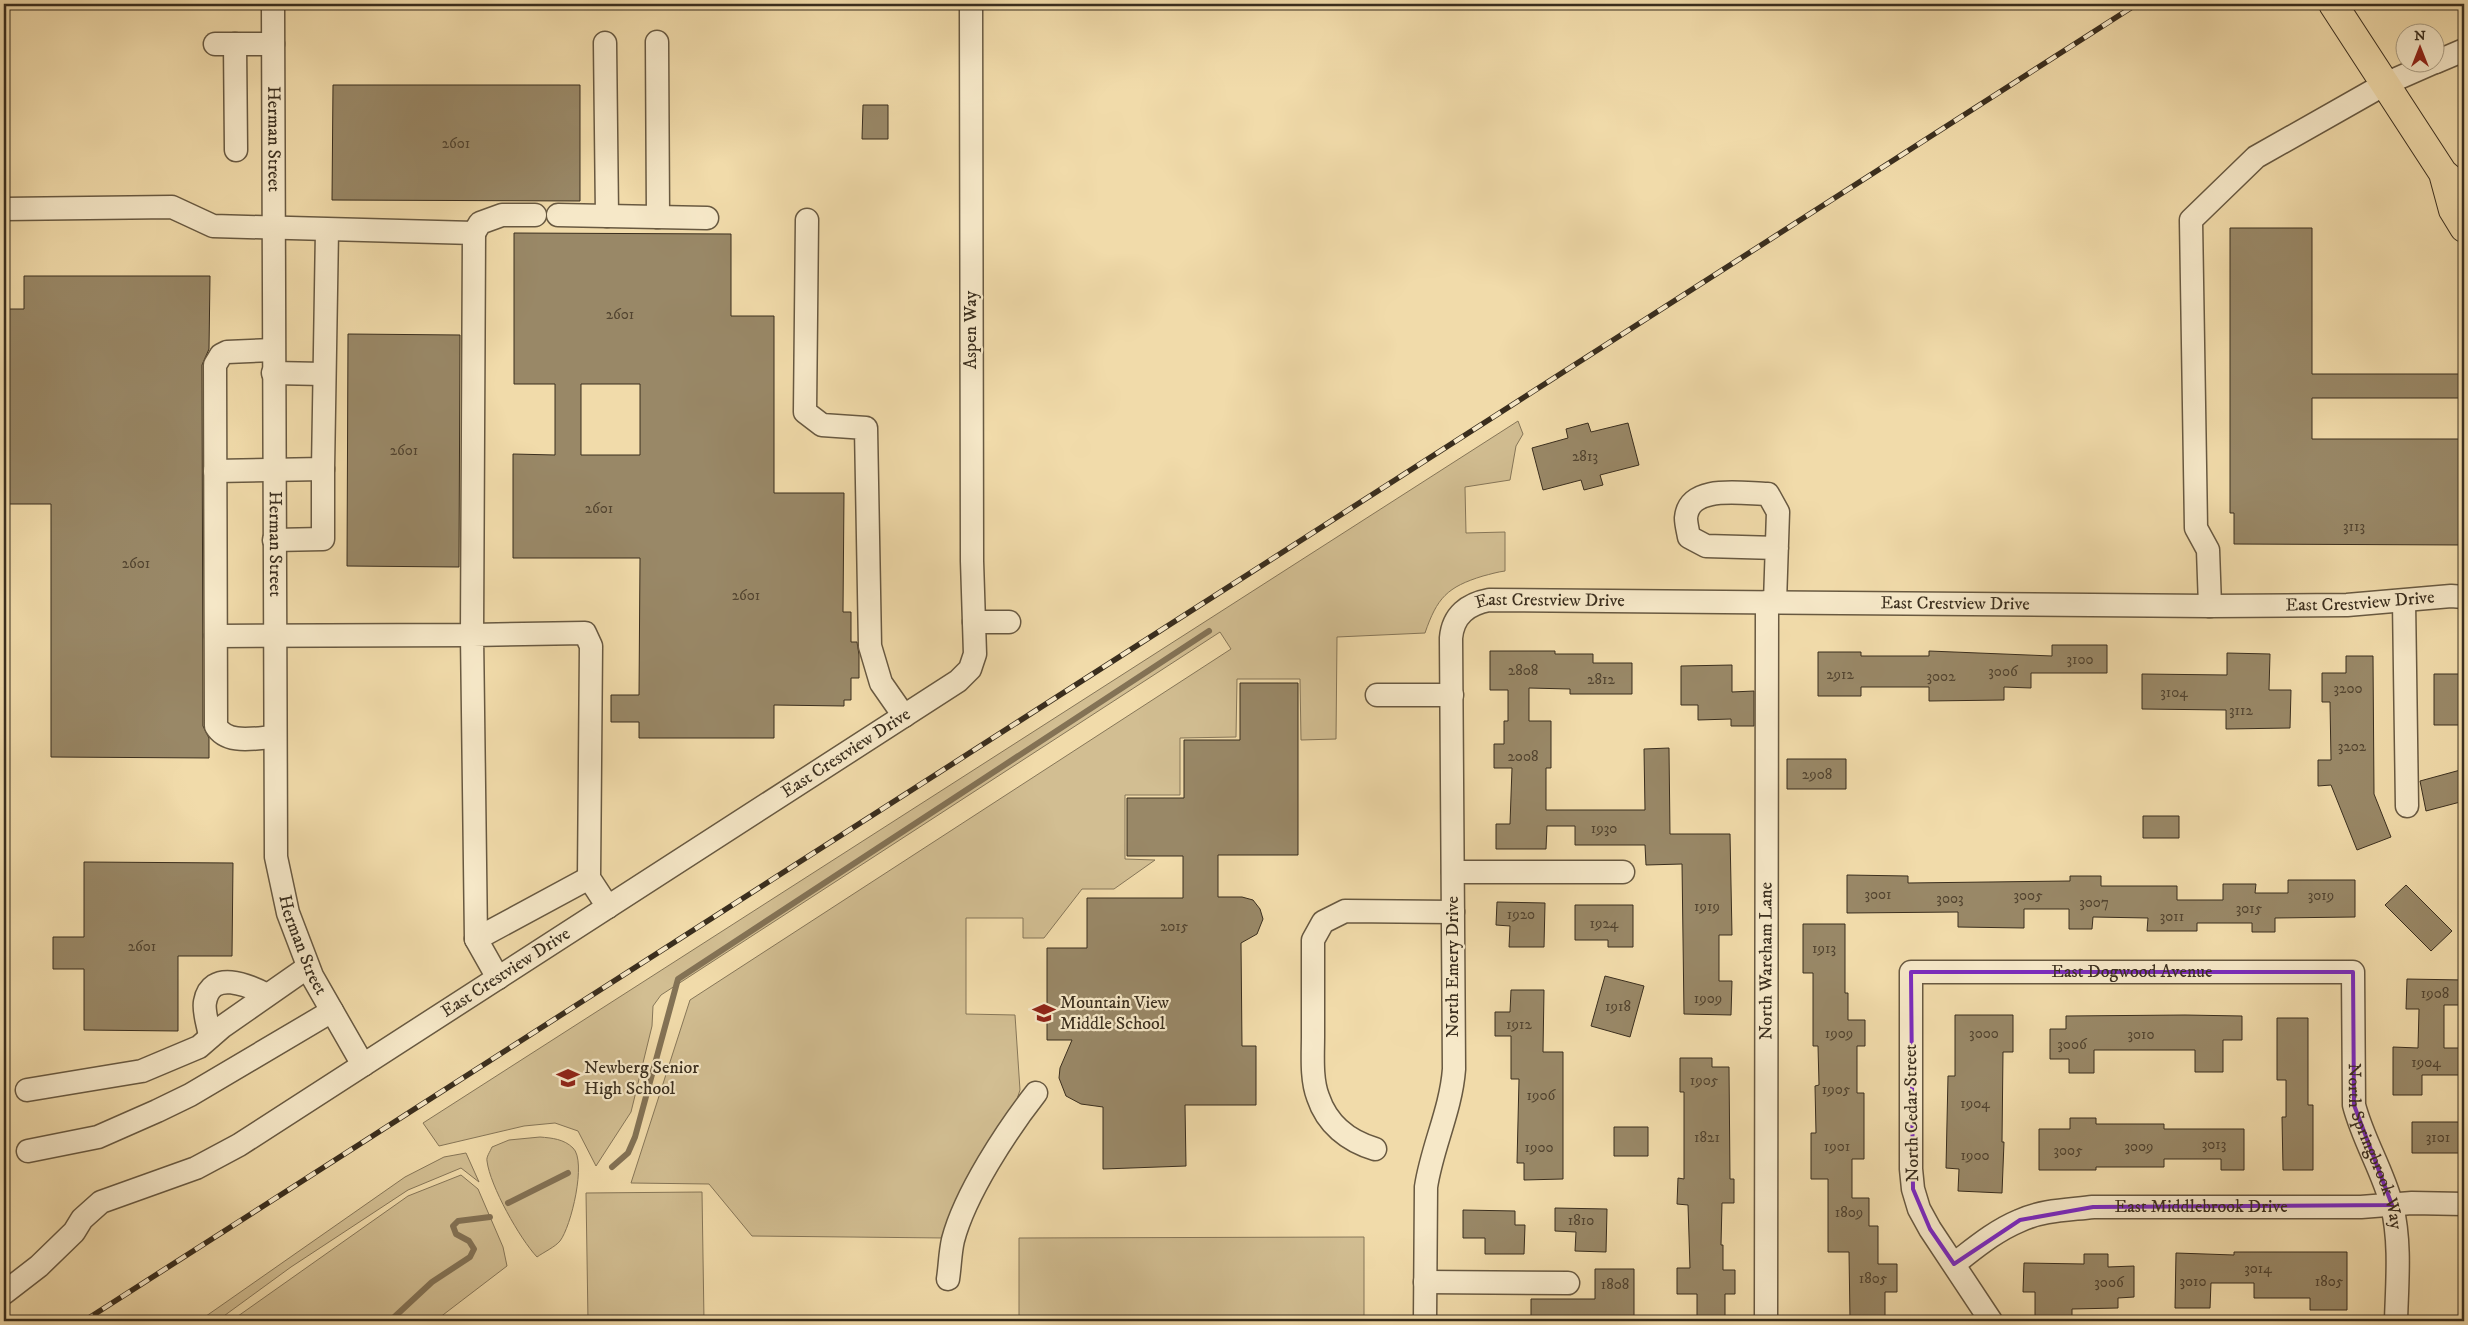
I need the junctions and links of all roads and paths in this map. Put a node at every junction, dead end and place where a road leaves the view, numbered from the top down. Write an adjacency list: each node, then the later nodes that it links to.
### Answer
1 (273, 4): 6 (street, Herman Street)
2 (971, 4): 38 (street, Aspen Way)
3 (2333, 4): 10 (main road)
4 (657, 42): 18 (street)
5 (606, 43): 17 (street)
6 (273, 44): 11 (street); 21 (street, Herman Street)
7 (2464, 50): 8 (street)
8 (2446, 57)
9 (2412, 72): 10 (street)
10 (2385, 84): 12 (main road); 36 (street)
11 (236, 150)
12 (2443, 173): 13 (main road); 22 (main road)
13 (2464, 191)
14 (4, 209): 21 (street)
15 (535, 215): 24 (street)
16 (558, 215): 17 (street)
17 (607, 216): 18 (street)
18 (658, 217): 19 (street)
19 (707, 218)
20 (807, 220): 45 (street)
21 (273, 228): 23 (street); 25 (street, Herman Street)
22 (2464, 228)
23 (327, 230): 24 (street); 27 (street)
24 (474, 233): 41 (street)
25 (274, 350): 26 (street, Herman Street); 30 (street)
26 (274, 373): 27 (street); 28 (street, Herman Street)
27 (324, 374): 29 (street)
28 (274, 469): 29 (street); 30 (street); 31 (street, Herman Street)
29 (323, 469): 31 (street)
30 (216, 471): 42 (street)
31 (274, 540): 40 (street, Herman Street)
32 (1777, 548): 34 (street, North Wareham Lane)
33 (2460, 594): 35 (street, East Crestview Drive)
34 (1771, 602): 36 (street, East Crestview Drive); 37 (street, East Crestview Drive); 74 (street, North Wareham Lane)
35 (2404, 602): 36 (street, East Crestview Drive); 47 (street)
36 (2210, 606)
37 (1462, 612): 43 (street, North Emery Drive)
38 (974, 622): 39 (street); 45 (street, East Crestview Drive)
39 (1009, 622)
40 (274, 635): 41 (street); 42 (street); 46 (street, Herman Street)
41 (472, 635): 50 (street); 53 (street)
42 (216, 636): 46 (street)
43 (1452, 695): 44 (street); 48 (street, North Emery Drive)
44 (1377, 696)
45 (904, 716): 51 (street, East Crestview Drive)
46 (275, 737): 54 (street, Herman Street)
47 (2408, 806)
48 (1452, 872): 49 (street); 52 (street, North Emery Drive)
49 (1623, 872)
50 (589, 878): 51 (street); 53 (street)
51 (608, 907): 57 (street, East Crestview Drive)
52 (1453, 912): 64 (street); 70 (street, North Emery Drive)
53 (476, 938): 57 (street)
54 (308, 967): 58 (street); 59 (street, Herman Street)
55 (1911, 972): 56 (street, East Dogwood Avenue); 68 (street, North Cedar Street)
56 (2353, 972): 67 (street, North Springbrook Way)
57 (498, 978): 61 (street, East Crestview Drive)
58 (267, 995): 60 (street); 60 (street)
59 (332, 1011): 61 (street, Herman Street); 65 (street)
60 (210, 1037): 62 (street)
61 (363, 1065): 72 (street, East Crestview Drive)
62 (27, 1090)
63 (1036, 1093): 69 (street)
64 (1374, 1149)
65 (28, 1151)
66 (2464, 1204): 67 (street, East Middlebrook Drive)
67 (2392, 1205): 68 (street, East Middlebrook Drive); 76 (street, North Springbrook Way)
68 (1954, 1264): 75 (street, North Cedar Street)
69 (948, 1279)
70 (1424, 1282): 71 (street); 73 (street, North Emery Drive)
71 (1568, 1283)
72 (4, 1294)
73 (1424, 1321)
74 (1766, 1321)
75 (1991, 1321)
76 (2396, 1321)

